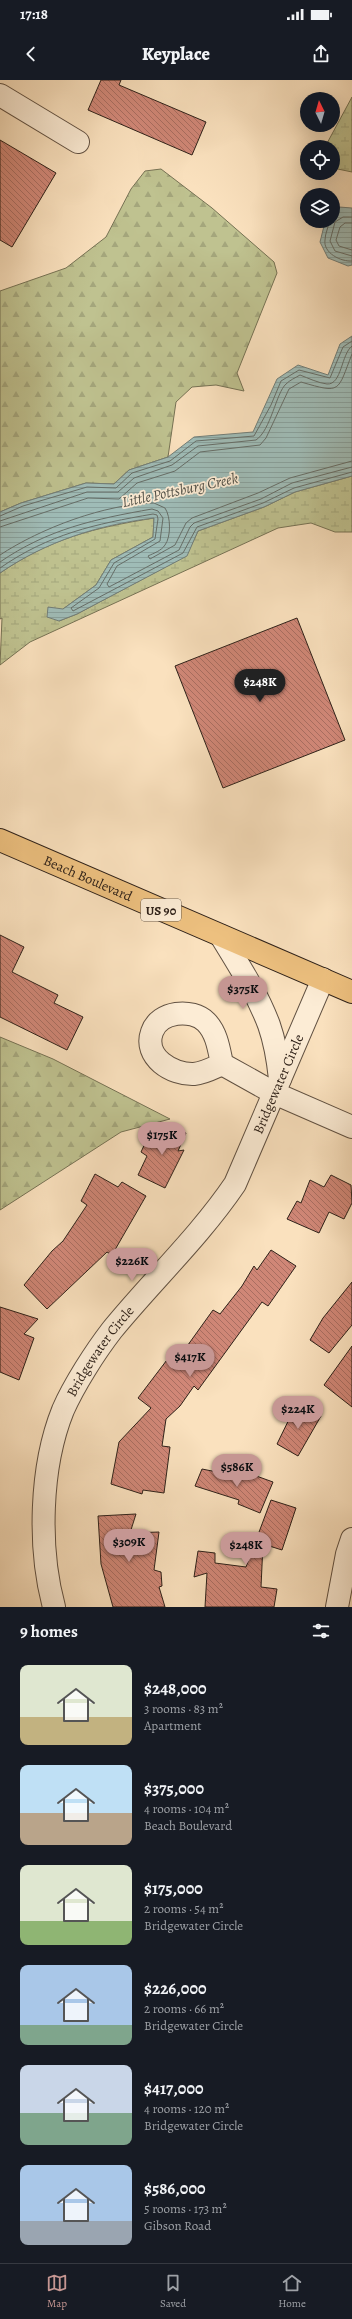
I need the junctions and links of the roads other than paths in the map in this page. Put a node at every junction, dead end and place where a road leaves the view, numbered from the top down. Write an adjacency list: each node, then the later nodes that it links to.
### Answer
1 (0, 95): 2 (street)
2 (78, 142)
3 (0, 840): 4 (highway, Beach Boulevard / US 90)
4 (221, 936): 5 (highway, Beach Boulevard / US 90); 8 (street)
5 (323, 979): 6 (highway, Beach Boulevard / US 90); 8 (street, Bridgewater Circle)
6 (352, 992)
7 (222, 1064): 8 (street)
8 (277, 1086): 9 (street); 11 (street, Bridgewater Circle)
9 (352, 1127)
10 (352, 1539): 12 (street)
11 (54, 1607)
12 (337, 1607)

